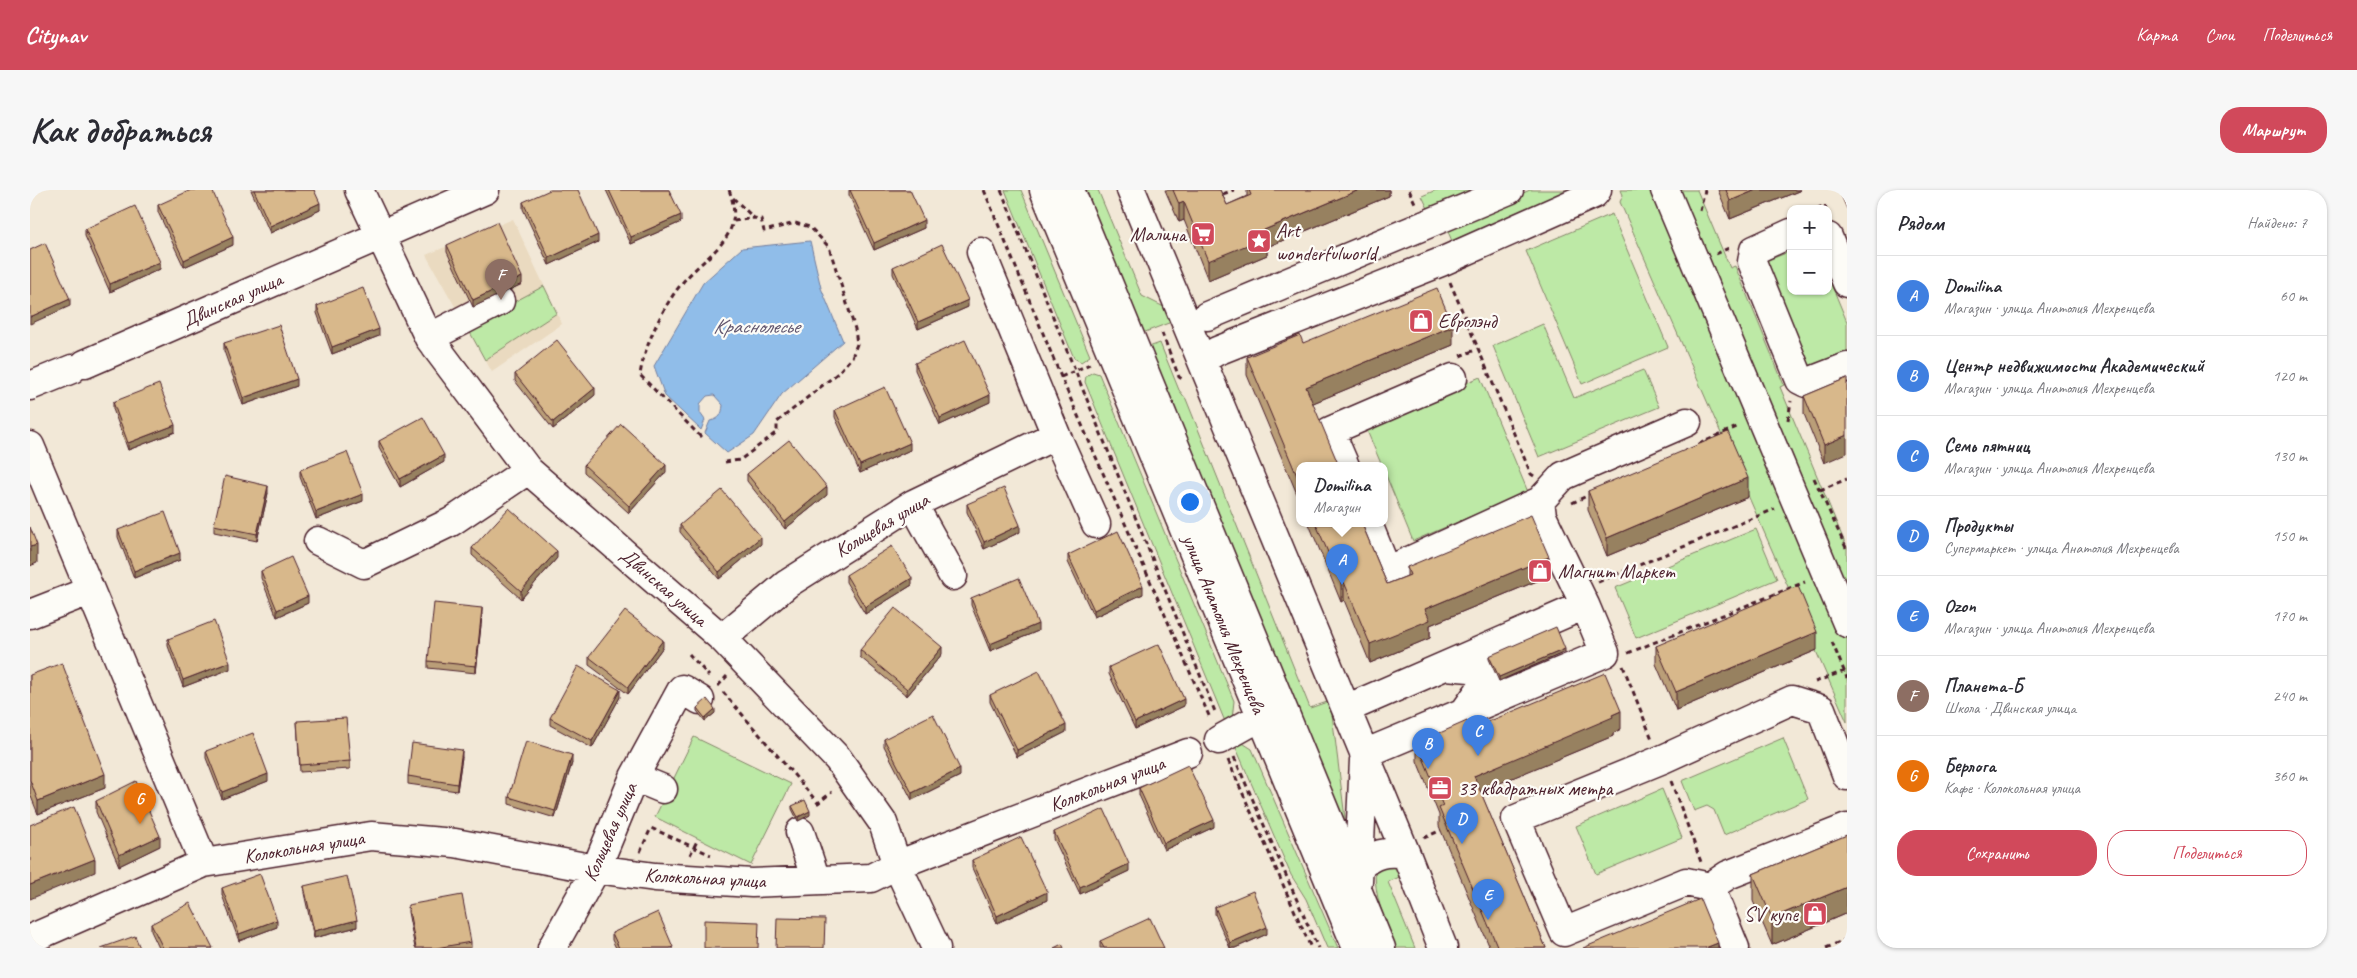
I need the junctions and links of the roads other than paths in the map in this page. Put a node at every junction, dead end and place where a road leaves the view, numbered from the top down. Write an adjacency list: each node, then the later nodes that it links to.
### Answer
1 (359, 190): 9 (street, Двинская улица)
2 (485, 190): 9 (street, Двинская улица)
3 (1044, 190): 41 (street, улица Анатолия Мехренцева)
4 (1070, 190): 55 (street, улица Анатолия Мехренцева)
5 (1131, 190): 17 (street, улица Анатолия Мехренцева)
6 (1510, 190): 15 (street)
7 (1597, 190): 17 (street)
8 (1665, 190): 35 (street)
9 (379, 236): 16 (street, Двинская улица); 20 (street, Двинская улица)
10 (1787, 236): 18 (street)
11 (1832, 246): 13 (street)
12 (981, 252): 22 (street)
13 (1847, 282)
14 (500, 301): 16 (street)
15 (1207, 316)
16 (429, 338): 25 (street, Двинская улица)
17 (1202, 360): 39 (street, улица Анатолия Мехренцева)
18 (1847, 366)
19 (1452, 378): 24 (street)
20 (30, 386)
21 (1688, 422): 26 (street)
22 (1056, 435): 27 (street, Кольцевая улица); 28 (street)
23 (30, 446): 32 (street)
24 (1343, 462)
25 (528, 470): 30 (street); 36 (street, Двинская улица)
26 (1540, 501): 29 (street); 33 (street)
27 (912, 504): 31 (street); 36 (street, Кольцевая улица)
28 (1096, 524)
29 (1369, 527)
30 (318, 541)
31 (953, 576)
32 (89, 591): 34 (street); 51 (street)
33 (1589, 595): 37 (street); 40 (street)
34 (30, 614)
35 (1847, 622)
36 (733, 649): 52 (street, Двинская улица)
37 (1445, 666): 39 (street); 40 (street)
38 (700, 692): 46 (street, Кольцевая улица)
39 (1346, 709): 44 (street, улица Анатолия Мехренцева)
40 (1463, 714): 44 (street)
41 (1262, 716): 42 (street); 60 (street, улица Анатолия Мехренцева)
42 (1222, 738)
43 (1188, 753): 52 (street, Колокольная улица)
44 (1364, 754): 50 (street, улица Анатолия Мехренцева); 55 (street, улица Анатолия Мехренцева)
45 (1847, 776): 56 (street)
46 (634, 777): 47 (street); 53 (street, Кольцевая улица)
47 (664, 790)
48 (1847, 828): 56 (street)
49 (800, 832): 54 (street)
50 (1415, 846): 55 (street); 62 (street, улица Анатолия Мехренцева)
51 (204, 863): 53 (street, Колокольная улица); 57 (street, Колокольная улица)
52 (897, 865): 54 (street, Колокольная улица); 59 (street, Двинская улица)
53 (596, 869): 54 (street, Колокольная улица); 58 (street, Кольцевая улица)
54 (812, 880)
55 (1358, 880): 61 (street, улица Анатолия Мехренцева)
56 (1710, 887): 63 (street)
57 (30, 939)
58 (552, 948)
59 (936, 948)
60 (1357, 948)
61 (1381, 948)
62 (1444, 948)
63 (1735, 948)

